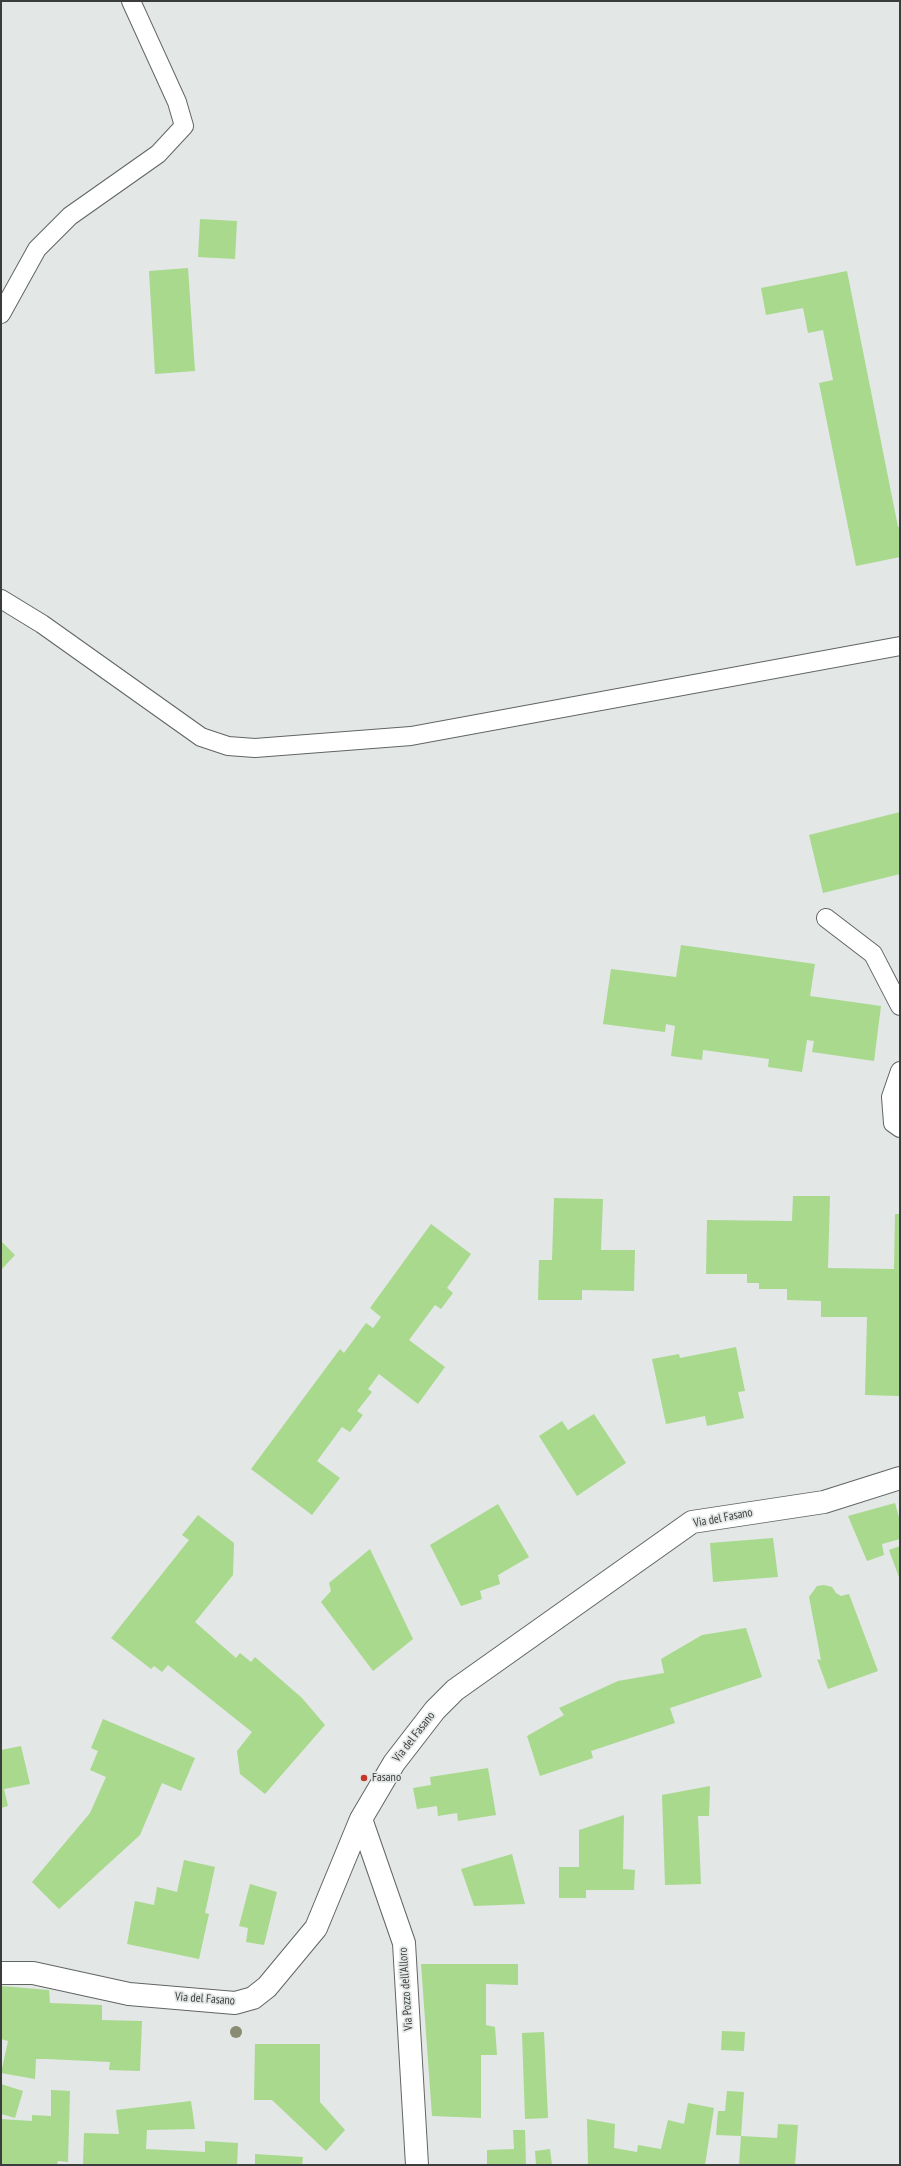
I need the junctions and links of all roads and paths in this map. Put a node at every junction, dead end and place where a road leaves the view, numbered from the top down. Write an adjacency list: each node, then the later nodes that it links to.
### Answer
1 (131, 1): 2 (lane)
2 (1, 314)
3 (1, 599): 4 (lane)
4 (900, 646)
5 (826, 918): 6 (lane)
6 (900, 1006)
7 (900, 1071): 8 (lane)
8 (900, 1128)
9 (900, 1478): 10 (street, Via del Fasano)
10 (360, 1819): 11 (street, Via del Fasano); 12 (street, Via Pozzo dell'Alloro)
11 (1, 1973)
12 (417, 2165)

